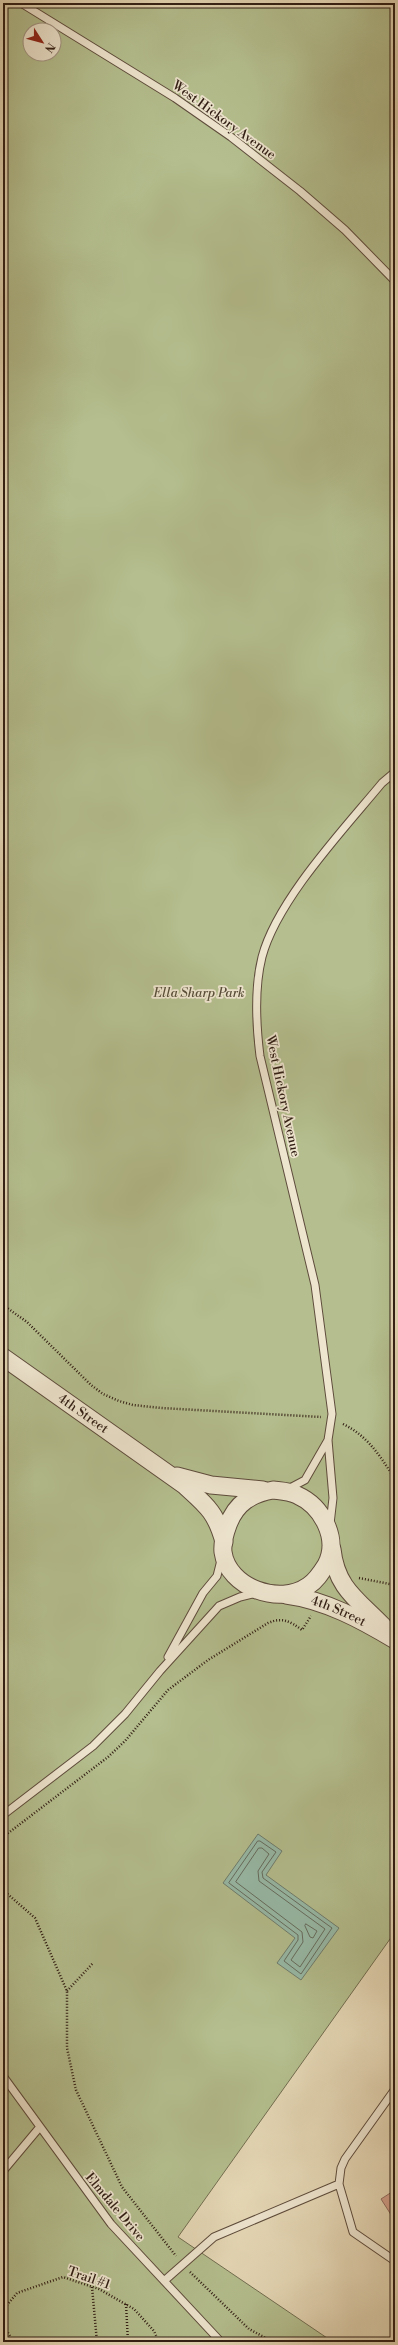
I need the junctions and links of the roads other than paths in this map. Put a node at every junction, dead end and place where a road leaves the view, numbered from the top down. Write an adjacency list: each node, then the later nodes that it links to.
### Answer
1 (21, 3): 2 (lane, West Hickory Avenue)
2 (395, 281)
3 (395, 772): 5 (lane, West Hickory Avenue)
4 (3, 1357): 6 (street, 4th Street)
5 (328, 1440): 7 (lane, West Hickory Avenue); 8 (lane, West Hickory Avenue)
6 (164, 1470): 7 (street, 4th Street); 9 (street, 4th Street)
7 (278, 1490): 8 (street); 9 (street)
8 (330, 1538): 10 (street); 11 (street, 4th Street)
9 (223, 1546): 10 (street); 12 (lane)
10 (270, 1593): 11 (street, 4th Street); 12 (lane)
11 (395, 1639)
12 (160, 1671): 13 (lane)
13 (3, 1815)
14 (3, 2076): 16 (lane, Elmdale Drive)
15 (395, 2089): 18 (lane)
16 (39, 2128): 17 (lane); 20 (lane, Elmdale Drive)
17 (3, 2171)
18 (340, 2184): 19 (lane); 20 (lane)
19 (395, 2261)
20 (164, 2281): 21 (lane, Elmdale Drive)
21 (221, 2342)

